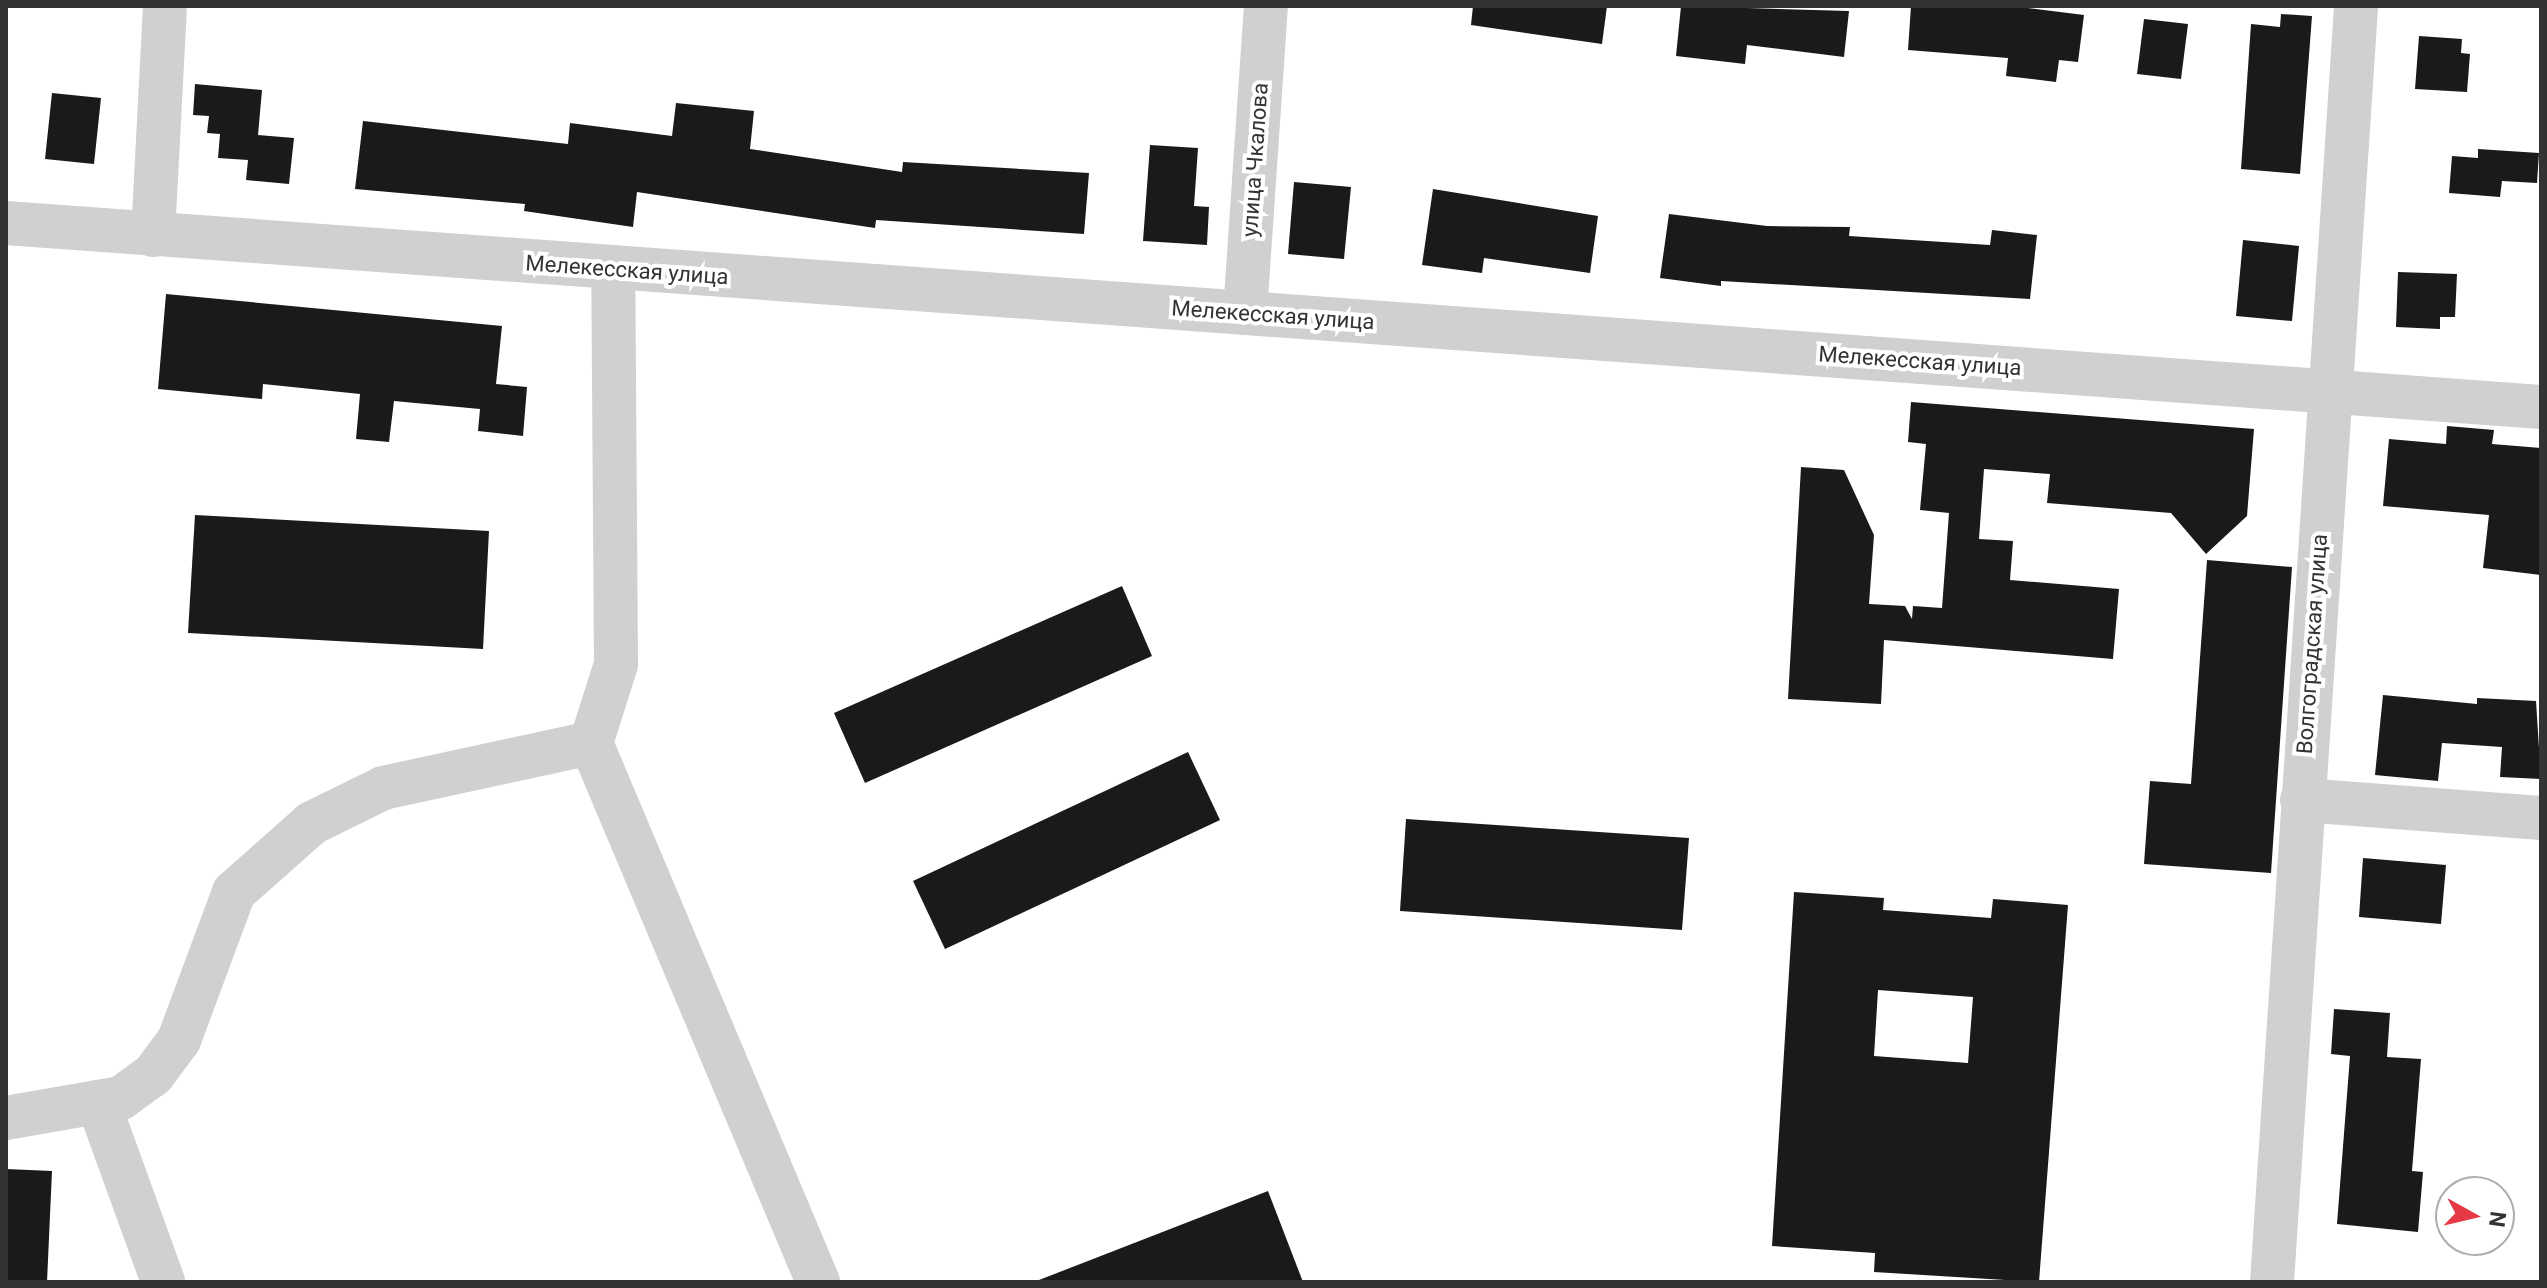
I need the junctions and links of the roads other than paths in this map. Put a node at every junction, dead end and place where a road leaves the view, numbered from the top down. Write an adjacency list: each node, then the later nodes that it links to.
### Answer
1 (165, 6): 5 (street)
2 (1266, 6): 7 (street, улица Чкалова)
3 (2356, 6): 8 (street, Волгоградская улица)
4 (6, 223): 5 (street, Мелекесская улица)
5 (153, 235): 6 (street, Мелекесская улица)
6 (613, 269): 7 (street, Мелекесская улица); 10 (street)
7 (1245, 313): 8 (street, Мелекесская улица)
8 (2330, 390): 9 (street, Мелекесская улица); 11 (street, Волгоградская улица)
9 (2541, 407)
10 (591, 743): 13 (street); 16 (street)
11 (2302, 800): 12 (street); 17 (street, Волгоградская улица)
12 (2541, 818)
13 (98, 1102): 14 (street); 15 (street)
14 (6, 1118)
15 (163, 1282)
16 (818, 1282)
17 (2272, 1282)

